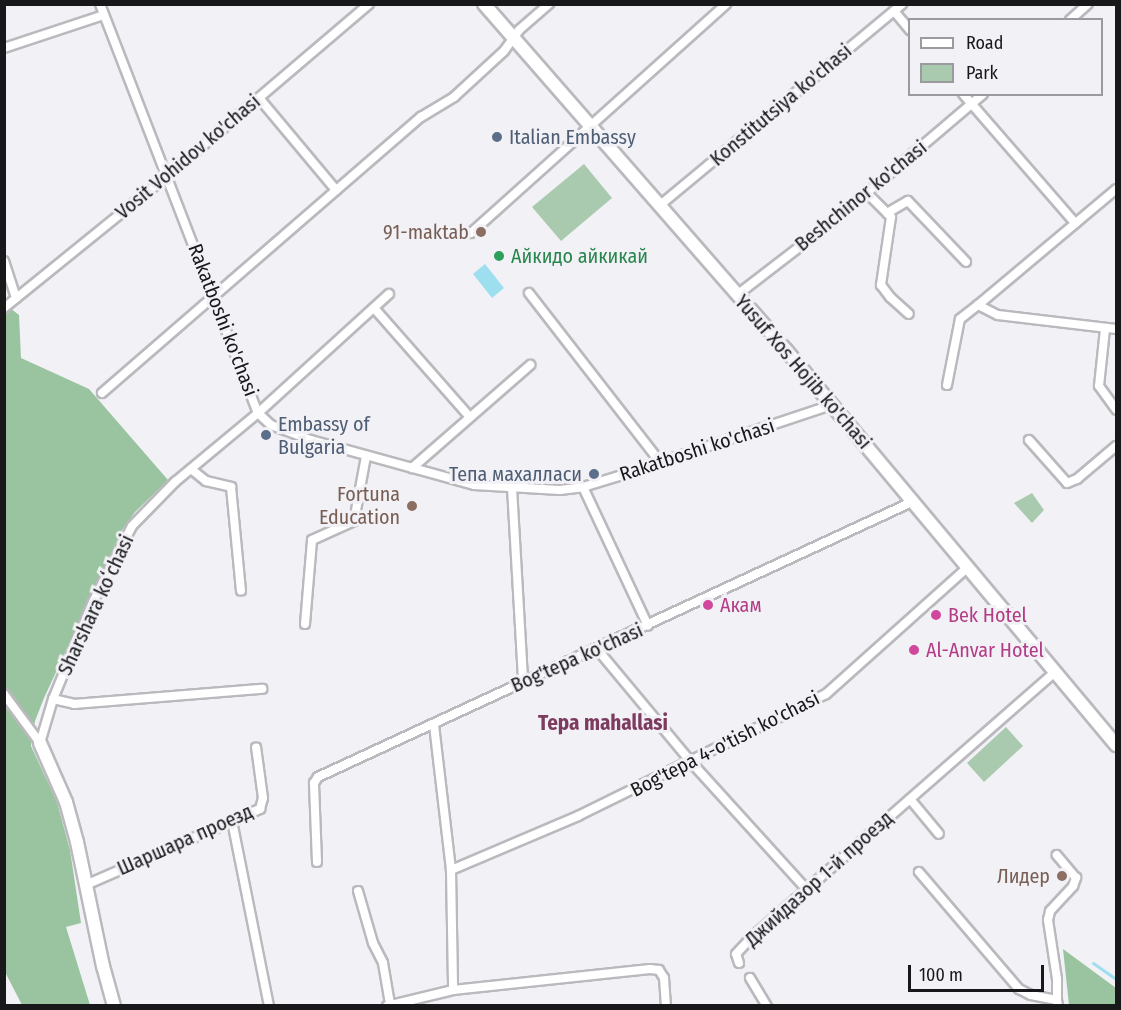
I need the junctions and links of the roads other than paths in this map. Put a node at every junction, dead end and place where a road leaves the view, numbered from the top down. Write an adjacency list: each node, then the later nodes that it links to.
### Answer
1 (100, 4): 9 (street, Rakatboshi ko'chasi)
2 (369, 4): 16 (street, Vosit Vohidov ko'chasi)
3 (484, 4): 12 (main road, Yusuf Xos Hojib ko'chasi)
4 (549, 4): 12 (street)
5 (726, 4): 18 (street)
6 (902, 4): 8 (street, Konstitutsiya ko'chasi)
7 (1088, 4): 10 (street)
8 (894, 11): 11 (street); 23 (street, Konstitutsiya ko'chasi)
9 (104, 15): 13 (street); 19 (street, Rakatboshi ko'chasi)
10 (1072, 18)
11 (908, 29)
12 (513, 39): 18 (main road, Yusuf Xos Hojib ko'chasi); 21 (street)
13 (4, 48)
14 (964, 96): 17 (street)
15 (981, 96): 17 (street, Beshchinor ko'chasi)
16 (259, 98): 19 (street, Vosit Vohidov ko'chasi); 21 (street)
17 (971, 105): 22 (street, Beshchinor ko'chasi); 25 (street)
18 (590, 126): 23 (main road, Yusuf Xos Hojib ko'chasi); 26 (street)
19 (167, 176): 32 (street, Rakatboshi ko'chasi); 33 (street, Vosit Vohidov ko'chasi)
20 (1116, 189): 25 (street)
21 (336, 190): 32 (street)
22 (867, 193): 24 (street); 31 (street, Beshchinor ko'chasi)
23 (659, 206): 31 (main road, Yusuf Xos Hojib ko'chasi)
24 (887, 213): 28 (street); 37 (street)
25 (1075, 223): 34 (street)
26 (471, 233)
27 (4, 261): 33 (street)
28 (966, 262)
29 (529, 293): 50 (street)
30 (389, 294): 36 (street, Sharshara koʻchasi)
31 (737, 295): 43 (main road, Yusuf Xos Hojib ko'chasi)
32 (214, 296): 42 (street); 45 (street, Rakatboshi ko'chasi)
33 (16, 298): 35 (street, Vosit Vohidov ko'chasi)
34 (978, 305): 38 (street); 41 (street)
35 (4, 308)
36 (374, 308): 45 (street, Sharshara koʻchasi); 46 (street)
37 (909, 314)
38 (1105, 329): 39 (street); 44 (street)
39 (1116, 329)
40 (530, 365): 46 (street)
41 (947, 385)
42 (102, 393)
43 (831, 405): 50 (street, Rakatboshi ko'chasi); 55 (main road, Yusuf Xos Hojib ko'chasi)
44 (1116, 409)
45 (258, 413): 49 (street, Rakatboshi ko'chasi); 52 (street, Sharshara koʻchasi)
46 (468, 416): 51 (street)
47 (1029, 440): 48 (street)
48 (1116, 446)
49 (366, 456): 51 (street, Rakatboshi ko'chasi); 58 (street)
50 (660, 462): 53 (street, Rakatboshi ko'chasi)
51 (412, 468): 54 (street, Rakatboshi ko'chasi)
52 (191, 469): 57 (street); 65 (street, Sharshara koʻchasi)
53 (583, 487): 54 (street, Rakatboshi ko'chasi); 59 (street)
54 (512, 488): 62 (street)
55 (914, 501): 56 (main road, Yusuf Xos Hojib ko'chasi); 59 (street, Bog'tepa ko'chasi)
56 (968, 567): 61 (main road, Yusuf Xos Hojib ko'chasi); 70 (street, Bog'tepa 4-o'tish ko'chasi)
57 (241, 591)
58 (305, 624)
59 (648, 626): 60 (street, Bog'tepa ko'chasi)
60 (597, 649): 62 (street, Bog'tepa ko'chasi); 70 (street)
61 (1055, 672): 68 (main road, Yusuf Xos Hojib ko'chasi); 71 (street, Джийдазор 1-й проезд)
62 (523, 681): 66 (street, Bog'tepa ko'chasi)
63 (262, 689): 65 (street)
64 (4, 694): 67 (street)
65 (53, 699): 67 (street, Sharshara koʻchasi)
66 (434, 725): 75 (street, Bog'tepa ko'chasi); 76 (street)
67 (40, 743): 78 (main road)
68 (1116, 745)
69 (256, 747): 72 (street, Шаршара проезд)
70 (691, 762): 76 (street, Bog'tepa 4-o'tish ko'chasi); 79 (street)
71 (910, 799): 73 (street); 79 (street, Джийдазор 1-й проезд)
72 (232, 821): 78 (street, Шаршара проезд); 86 (street)
73 (939, 834)
74 (1057, 855): 84 (street)
75 (317, 862)
76 (451, 870): 83 (street)
77 (919, 872): 84 (street)
78 (88, 884): 85 (main road)
79 (806, 890): 81 (street, Джийдазор 1-й проезд)
80 (358, 891): 87 (street)
81 (739, 963)
82 (750, 978): 89 (street, Джийдазор 1-й проезд)
83 (453, 990): 87 (street); 88 (street)
84 (1057, 1003)
85 (114, 1005)
86 (269, 1005)
87 (389, 1005)
88 (666, 1005)
89 (767, 1005)

